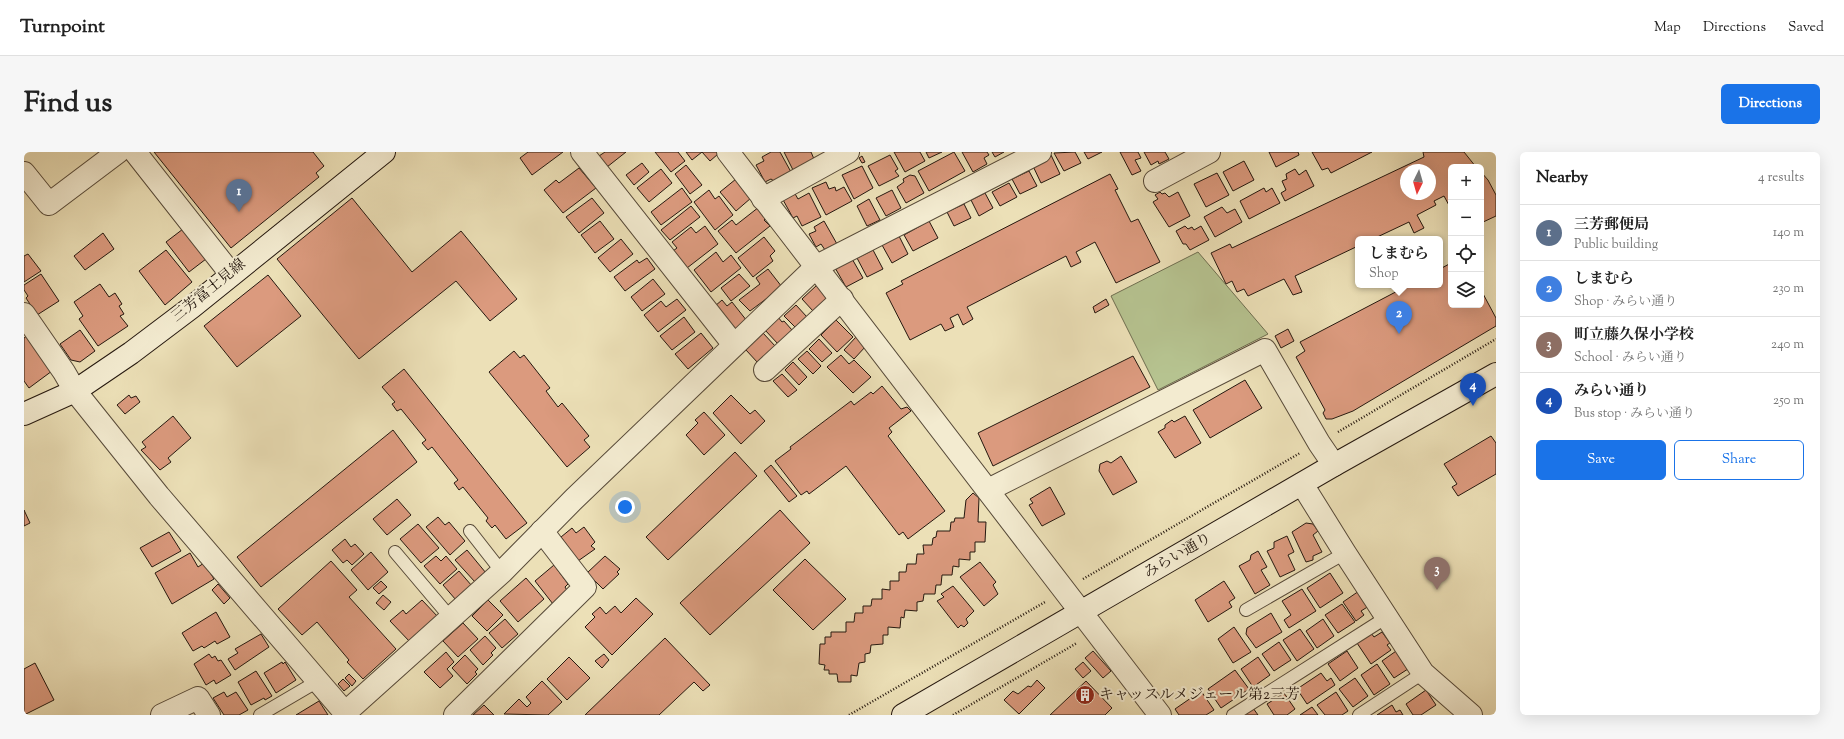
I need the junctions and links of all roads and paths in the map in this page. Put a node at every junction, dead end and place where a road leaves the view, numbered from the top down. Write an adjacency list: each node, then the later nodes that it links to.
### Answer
1 (118, 152): 9 (street)
2 (135, 152): 13 (street)
3 (384, 152): 13 (street, 三芳富士見線)
4 (582, 152): 17 (street)
5 (728, 152): 11 (street)
6 (848, 152): 11 (street)
7 (1040, 152): 12 (street)
8 (1209, 152): 10 (street)
9 (24, 172)
10 (1155, 181)
11 (763, 199): 12 (street)
12 (817, 266): 14 (street); 17 (street)
13 (231, 274): 20 (street, 三芳富士見線)
14 (842, 299): 18 (street); 26 (street)
15 (24, 314): 20 (street)
16 (1496, 339): 22 (path)
17 (734, 345): 28 (street)
18 (765, 370)
19 (1496, 374): 24 (street, みらい通り)
20 (75, 391): 21 (street, 三芳富士見線); 40 (street)
21 (24, 414)
22 (1335, 433)
23 (1301, 453): 32 (path)
24 (1334, 465): 25 (street, みらい通り); 26 (street)
25 (1302, 484): 30 (street); 35 (street, みらい通り)
26 (988, 490): 35 (street)
27 (470, 531): 31 (lane)
28 (542, 531): 31 (street); 45 (street)
29 (396, 552): 36 (lane)
30 (1344, 553): 34 (lane); 37 (street)
31 (502, 572): 36 (street)
32 (1080, 581)
33 (1046, 602): 46 (path)
34 (1246, 610)
35 (1081, 612): 47 (street, みらい通り); 49 (street)
36 (450, 617): 41 (street)
37 (1387, 617): 39 (street); 50 (lane)
38 (1080, 641): 48 (path)
39 (1423, 673): 51 (lane); 52 (street)
40 (318, 681): 41 (street); 44 (lane)
41 (346, 714)
42 (162, 715): 43 (street)
43 (209, 715)
44 (260, 715)
45 (454, 715)
46 (849, 715)
47 (903, 715)
48 (953, 715)
49 (1160, 715)
50 (1233, 715)
51 (1359, 715)
52 (1471, 715)

